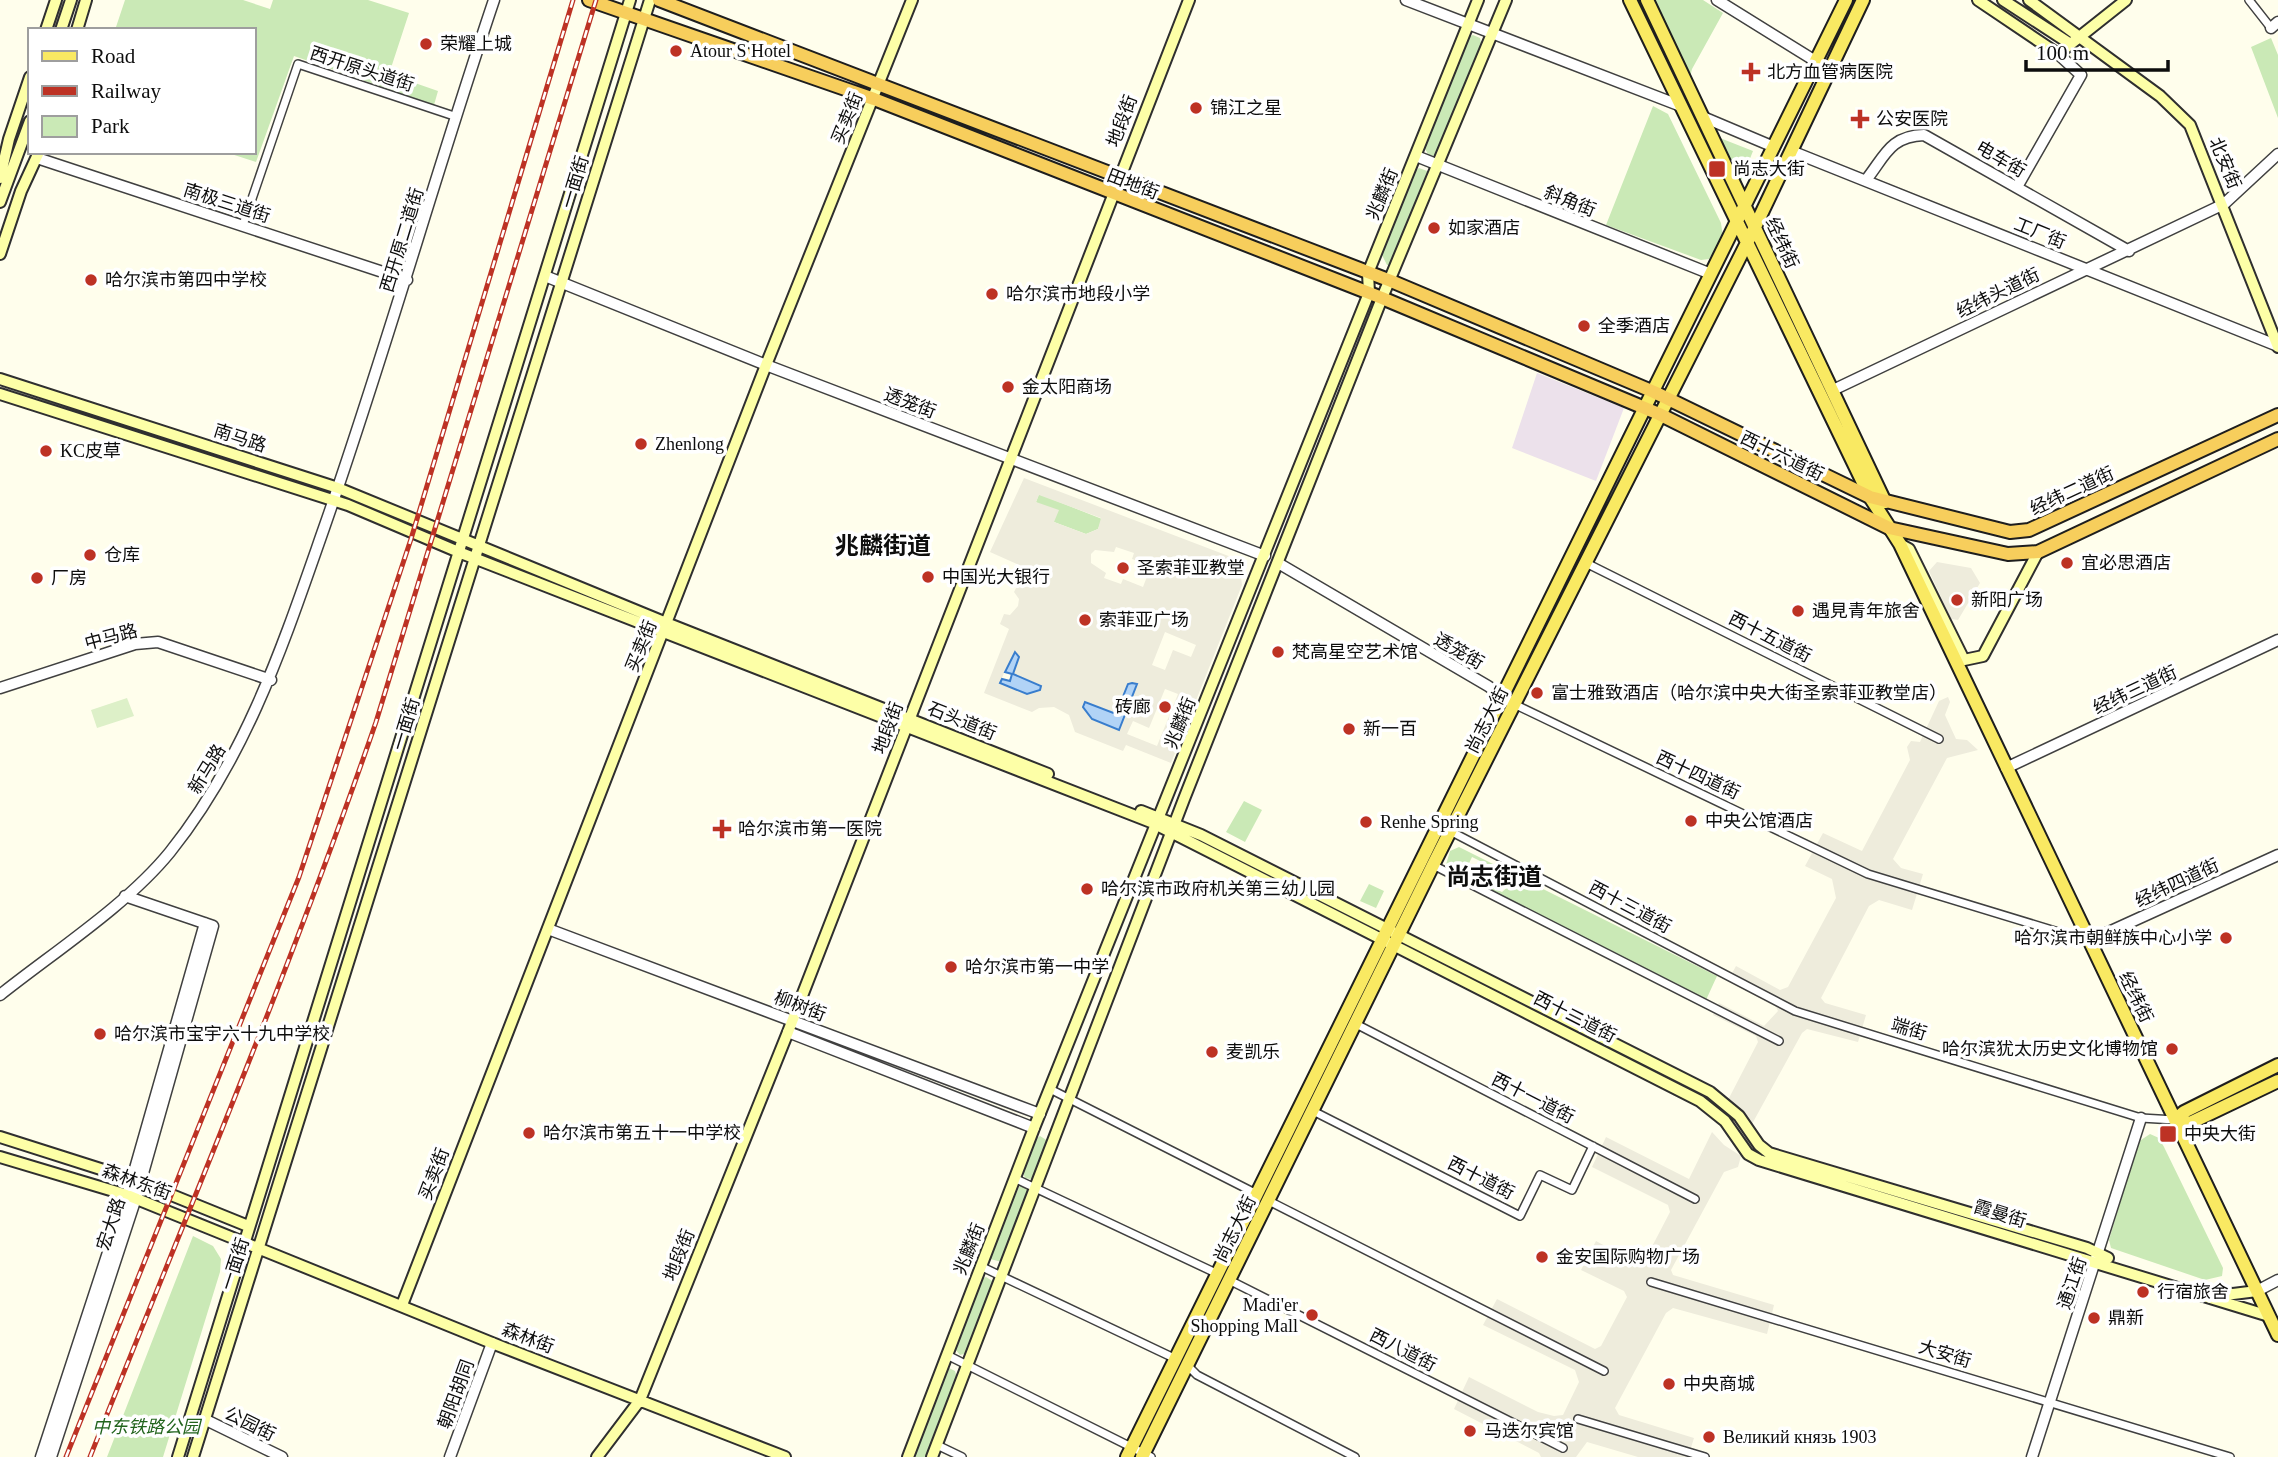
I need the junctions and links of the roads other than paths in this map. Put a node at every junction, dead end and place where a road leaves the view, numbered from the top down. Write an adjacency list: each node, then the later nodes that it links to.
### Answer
1 (56, 0): 27 (main road)
2 (71, 0): 28 (main road)
3 (86, 0): 29 (main road)
4 (494, 0): 39 (street, 西开原二道街)
5 (589, 0): 23 (highway, 田地街)
6 (650, 0): 24 (main road, 一面街)
7 (659, 0): 36 (highway, 田地街)
8 (912, 0): 36 (main road, 买卖街)
9 (1189, 0): 50 (main road, 地段街)
10 (1406, 0): 25 (street)
11 (1478, 0): 25 (main road, 兆麟街)
12 (1506, 0): 30 (main road, 兆麟街)
13 (1630, 0): 38 (main road, 经纬街)
14 (1647, 0): 40 (main road, 经纬街)
15 (1717, 0): 34 (street)
16 (1846, 0): 34 (main road, 尚志大街)
17 (1863, 0): 44 (main road, 尚志大街)
18 (1978, 0): 33 (main road)
19 (2003, 0): 32 (main road)
20 (2029, 0): 31 (main road, 北安街)
21 (2126, 0): 31 (main road)
22 (2249, 0): 26 (street)
23 (628, 6): 24 (highway, 田地街); 66 (main road, 一面街)
24 (645, 18): 37 (highway, 田地街); 69 (main road, 一面街)
25 (1468, 24): 30 (street); 47 (main road, 兆麟街)
26 (2274, 25)
27 (47, 28)
28 (62, 28)
29 (78, 28)
30 (1493, 34): 38 (street); 48 (main road, 兆麟街)
31 (2080, 36): 32 (main road); 55 (main road, 北安街)
32 (2069, 43): 33 (main road)
33 (2058, 54): 52 (street)
34 (1817, 62): 43 (main road, 尚志大街)
35 (28, 82): 42 (main road)
36 (879, 83): 37 (main road, 买卖街); 50 (highway, 田地街)
37 (874, 99): 53 (highway, 田地街); 73 (main road, 买卖街)
38 (1681, 106): 57 (main road, 经纬街)
39 (457, 117): 58 (street, 西开原头道街); 67 (street, 西开原二道街)
40 (1703, 117): 43 (street); 56 (main road, 经纬街)
41 (28, 126): 54 (main road)
42 (4, 137): 49 (main road)
43 (1774, 147): 56 (main road, 尚志大街)
44 (1791, 151): 51 (street, 工厂街); 59 (main road, 尚志大街)
45 (2278, 154): 55 (street, 经纬头道街)
46 (38, 155): 58 (street, 南极三道街); 62 (main road)
47 (1416, 156): 48 (street, 斜角街); 64 (main road, 兆麟街)
48 (1439, 166): 65 (street, 斜角街); 68 (main road, 兆麟街)
49 (0, 178)
50 (1118, 179): 53 (main road, 地段街); 64 (highway, 田地街)
51 (1866, 180): 52 (street, 电车街); 63 (street, 工厂街)
52 (2017, 187): 61 (street, 电车街)
53 (1112, 194): 70 (highway, 田地街); 83 (main road, 地段街)
54 (0, 202)
55 (2224, 204): 61 (street, 经纬头道街); 72 (main road, 北安街)
56 (1746, 208): 57 (main road, 尚志大街); 59 (main road, 经纬街)
57 (1736, 224): 60 (main road, 经纬街); 65 (main road, 尚志大街)
58 (243, 225): 67 (street, 南极三道街)
59 (1755, 227): 60 (main road, 尚志大街); 75 (main road, 经纬街)
60 (1745, 244): 78 (main road, 尚志大街); 85 (main road, 经纬街)
61 (2129, 251): 63 (street, 经纬头道街)
62 (0, 254)
63 (2086, 269): 72 (street, 工厂街); 75 (street, 经纬头道街)
64 (1368, 272): 68 (highway, 田地街); 70 (main road, 兆麟街)
65 (1711, 274): 76 (main road, 尚志大街)
66 (545, 276): 69 (street, 透笼街); 89 (main road, 一面街)
67 (407, 280): 84 (street, 西开原二道街)
68 (1391, 282): 71 (main road, 兆麟街); 76 (highway, 田地街)
69 (561, 283): 73 (street, 透笼街); 91 (main road, 一面街)
70 (1369, 293): 71 (highway, 田地街); 94 (main road, 兆麟街)
71 (1382, 298): 79 (highway, 田地街); 96 (main road, 兆麟街)
72 (2278, 346)
73 (766, 365): 83 (street, 透笼街); 98 (main road, 买卖街)
74 (0, 379): 84 (main road, 南马路)
75 (1833, 390): 87 (main road, 经纬街)
76 (1654, 392): 78 (highway, 西十六道街); 79 (main road, 尚志大街)
77 (0, 394): 86 (main road, 南马路)
78 (1667, 398): 80 (main road, 尚志大街); 85 (highway, 西十六道街)
79 (1646, 408): 80 (highway, 田地街); 102 (main road, 尚志大街)
80 (1659, 414): 88 (highway, 西十六道街); 97 (main road, 尚志大街)
81 (2278, 415): 87 (highway, 经纬二道街)
82 (2278, 439): 92 (highway)
83 (1011, 458): 94 (street, 透笼街); 104 (main road, 地段街)
84 (338, 488): 86 (street, 新马路); 89 (main road, 南马路)
85 (1870, 497): 87 (highway, 经纬二道街); 88 (main road, 经纬街)
86 (334, 500): 93 (main road, 南马路); 100 (street, 新马路)
87 (1885, 502)
88 (1889, 528): 90 (main road, 经纬街); 92 (highway)
89 (465, 540): 91 (main road, 石头道街); 93 (main road, 一面街)
90 (1900, 544): 92 (main road); 106 (main road, 经纬街)
91 (481, 546): 95 (main road, 一面街); 98 (main road, 石头道街)
92 (2038, 552)
93 (461, 553): 95 (main road, 石头道街); 144 (main road, 一面街)
94 (1265, 556): 107 (main road, 兆麟街)
95 (476, 559): 98 (main road, 石头道街); 146 (main road, 一面街)
96 (1278, 563): 102 (street, 透笼街); 108 (main road, 兆麟街)
97 (1586, 563): 103 (main road, 尚志大街); 105 (street, 西十五道街)
98 (667, 628): 104 (main road, 石头道街); 113 (main road, 买卖街)
99 (2278, 640): 106 (street, 经纬三道街)
100 (271, 680): 101 (street, 中马路); 112 (street, 新马路)
101 (0, 688)
102 (1502, 696): 103 (street, 透笼街); 114 (main road, 尚志大街)
103 (1514, 704): 109 (main road, 尚志大街); 116 (street, 西十四道街)
104 (909, 723): 107 (main road, 石头道街); 119 (main road, 地段街)
105 (1939, 740)
106 (2006, 768): 116 (main road, 经纬街)
107 (1158, 822): 108 (main road, 石头道街); 125 (main road, 兆麟街)
108 (1173, 828): 114 (main road, 石头道街); 126 (main road, 兆麟街)
109 (1450, 831): 111 (main road, 尚志大街); 118 (street, 西十三道街)
110 (2278, 855): 116 (street, 经纬四道街)
111 (1433, 865): 115 (main road, 尚志大街); 122 (street)
112 (125, 896): 117 (street, 新马路); 138 (street, 宏大路)
113 (548, 929): 119 (street, 柳树街); 155 (main road, 买卖街)
114 (1384, 934): 115 (main road, 石头道街); 140 (main road, 尚志大街)
115 (1397, 940): 120 (main road, 尚志大街); 129 (main road, 西十二道街); 133 (main road, 西十二道街)
116 (2089, 941): 131 (main road, 经纬街)
117 (0, 995)
118 (1795, 1011): 130 (street, 端街)
119 (793, 1020): 121 (main road, 地段街); 128 (street, 柳树街)
120 (1356, 1024): 127 (main road, 尚志大街); 135 (street, 西十一道街)
121 (788, 1032): 132 (street, 柳树街); 164 (main road, 地段街)
122 (1779, 1041)
123 (2278, 1065): 131 (main road)
124 (2278, 1081): 131 (main road)
125 (1050, 1089): 126 (street); 128 (main road, 兆麟街)
126 (1070, 1099): 139 (main road, 兆麟街); 140 (street)
127 (1313, 1111): 135 (street, 西十道街); 143 (main road, 尚志大街)
128 (1040, 1114): 132 (main road, 兆麟街)
129 (1739, 1116): 147 (main road, 霞曼街)
130 (2141, 1118): 131 (street, 端街); 147 (street, 通江街)
131 (2175, 1120): 154 (main road, 经纬街)
132 (1034, 1128): 137 (main road, 兆麟街)
133 (1731, 1131): 147 (main road, 霞曼街)
134 (0, 1137): 138 (main road, 森林东街)
135 (1593, 1146): 142 (street, 西十一道街)
136 (0, 1157): 141 (main road, 森林东街)
137 (1016, 1179): 139 (street, 西八道街); 148 (main road, 兆麟街)
138 (136, 1181): 141 (street, 宏大路); 144 (main road, 森林东街)
139 (1036, 1188): 149 (street, 西八道街); 150 (main road, 兆麟街)
140 (1256, 1194): 143 (street); 149 (main road, 尚志大街)
141 (132, 1197): 145 (main road, 森林东街); 172 (street, 宏大路); 173 (street, 宏大路)
142 (1695, 1199)
143 (1269, 1201): 151 (main road, 尚志大街); 163 (street)
144 (248, 1226): 145 (main road, 一面街)
145 (243, 1242): 146 (main road, 森林东街); 174 (main road, 一面街)
146 (259, 1247): 155 (main road, 森林街); 166 (main road, 一面街)
147 (2097, 1258): 154 (main road, 霞曼街); 156 (main road, 霞曼街); 165 (street, 通江街)
148 (980, 1266): 150 (street); 159 (main road, 兆麟街)
149 (1217, 1273): 151 (street, 西八道街); 160 (main road, 尚志大街)
150 (1003, 1277): 160 (street); 161 (main road, 兆麟街)
151 (1230, 1280): 162 (main road, 尚志大街); 169 (street, 西八道街)
152 (2278, 1280): 154 (street)
153 (1651, 1282): 165 (street, 大安街)
154 (2257, 1291): 156 (main road, 经纬街)
155 (402, 1305): 158 (main road, 森林街)
156 (2269, 1316): 157 (main road, 经纬街)
157 (2278, 1335)
158 (492, 1343): 164 (main road, 森林街); 177 (street, 朝阳胡同)
159 (947, 1355): 161 (street); 180 (main road, 兆麟街)
160 (1175, 1359): 162 (street); 170 (main road, 尚志大街)
161 (968, 1366): 168 (main road, 兆麟街); 170 (street)
162 (1187, 1366): 171 (main road, 尚志大街); 183 (street)
163 (1604, 1371)
164 (640, 1400): 178 (main road, 地段街); 179 (main road, 森林街)
165 (2048, 1402): 185 (street, 通江街); 186 (street, 大安街)
166 (204, 1419): 175 (main road, 一面街); 176 (street, 公园街)
167 (1578, 1419): 184 (street)
168 (937, 1445): 181 (main road, 兆麟街); 182 (street)
169 (1563, 1448)
170 (1129, 1452): 171 (street)
171 (1146, 1456)
172 (41, 1457)
173 (51, 1457)
174 (178, 1457)
175 (193, 1457)
176 (282, 1457)
177 (450, 1457)
178 (597, 1457)
179 (785, 1457)
180 (908, 1457)
181 (932, 1457)
182 (962, 1457)
183 (1355, 1457)
184 (1705, 1457)
185 (2032, 1457)
186 (2230, 1457)

